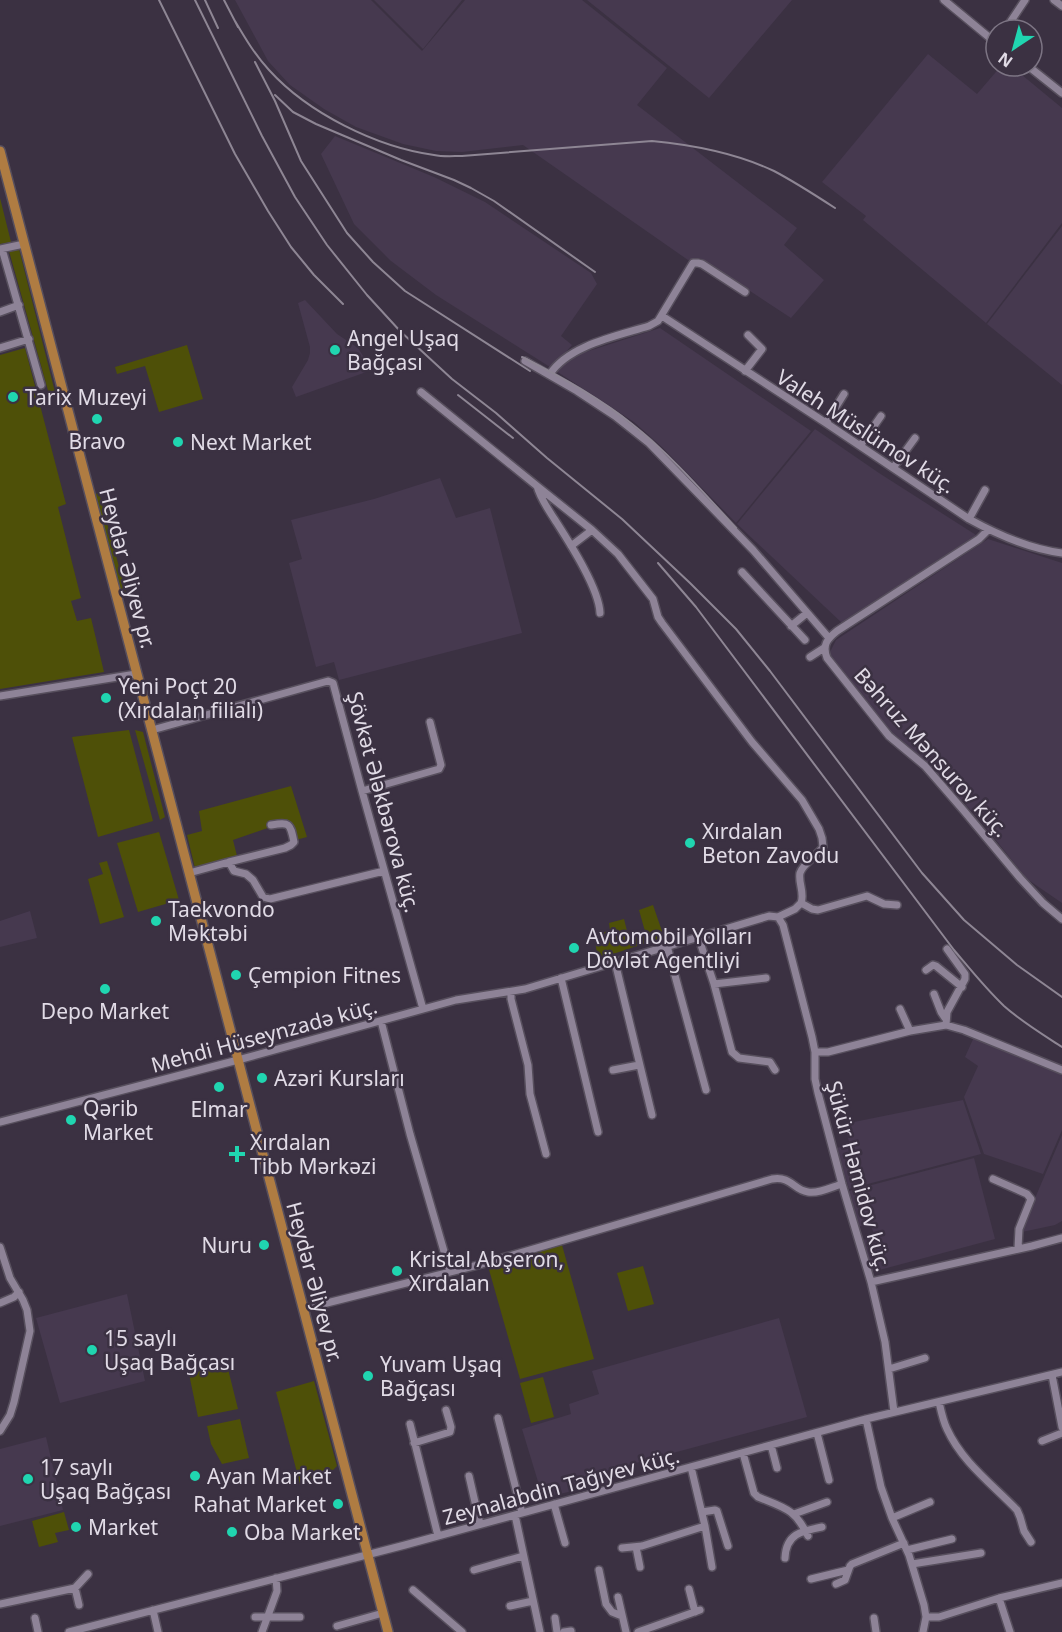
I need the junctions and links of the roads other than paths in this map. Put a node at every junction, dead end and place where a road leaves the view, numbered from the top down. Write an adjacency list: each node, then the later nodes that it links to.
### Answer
1 (945, 0): 6 (street)
2 (1025, 0): 5 (street)
3 (1054, 0): 4 (street)
4 (1062, 6)
5 (1013, 18)
6 (984, 33)
7 (1043, 78): 8 (street)
8 (1062, 93)
9 (0, 151): 10 (main road, Heydər Əliyev pr.)
10 (24, 244): 11 (street); 45 (main road, Heydər Əliyev pr.)
11 (1, 249): 13 (street)
12 (745, 292): 15 (street)
13 (19, 304): 14 (street); 17 (street)
14 (0, 312)
15 (662, 316): 20 (street, Valeh Müslümov küç.); 21 (street)
16 (748, 335): 20 (street)
17 (29, 339): 18 (street); 22 (street)
18 (0, 348)
19 (525, 361): 21 (street)
20 (745, 371): 26 (street, Valeh Müslümov küç.)
21 (550, 374): 38 (street)
22 (41, 385)
23 (421, 392): 30 (street)
24 (844, 394): 26 (street)
25 (881, 416): 28 (street)
26 (826, 423): 28 (street, Valeh Müslümov küç.)
27 (915, 438): 29 (street)
28 (860, 446): 29 (street, Valeh Müslümov küç.)
29 (893, 468): 32 (street, Valeh Müslümov küç.)
30 (537, 486): 33 (street); 35 (street)
31 (985, 490): 32 (street)
32 (969, 519): 34 (street, Valeh Müslümov küç.)
33 (592, 530): 35 (street); 54 (street)
34 (988, 530): 36 (street, Valeh Müslümov küç.); 41 (street)
35 (572, 546): 39 (street)
36 (1062, 553)
37 (742, 572): 40 (street)
38 (807, 613): 40 (street); 41 (street)
39 (600, 614)
40 (791, 626): 42 (street)
41 (829, 638): 43 (street)
42 (805, 640)
43 (824, 648): 44 (street); 57 (street, Bəhruz Mənsurov küç.)
44 (810, 657)
45 (136, 674): 46 (street); 48 (main road, Heydər Əliyev pr.)
46 (0, 696)
47 (430, 722): 49 (street)
48 (152, 730): 49 (street, Şövkət Ələkbərova küç.); 53 (main road, Heydər Əliyev pr.)
49 (362, 791): 52 (street, Şövkət Ələkbərova küç.)
50 (271, 825): 51 (street)
51 (229, 862): 52 (street); 53 (street)
52 (384, 871): 69 (street, Şövkət Ələkbərova küç.)
53 (189, 873): 75 (main road, Heydər Əliyev pr.)
54 (801, 903): 55 (street); 56 (street)
55 (897, 905)
56 (778, 917): 58 (street, Mehdi Hüseynzadə küç.); 74 (street, Şükür Həmidov küç.)
57 (1062, 919)
58 (698, 936): 59 (street, Mehdi Hüseynzadə küç.); 65 (street)
59 (668, 946): 61 (street, Mehdi Hüseynzadə küç.); 80 (street)
60 (947, 949): 66 (street)
61 (615, 962): 63 (street, Mehdi Hüseynzadə küç.); 76 (street)
62 (926, 970): 66 (street)
63 (561, 978): 67 (street, Mehdi Hüseynzadə küç.); 83 (street)
64 (766, 978): 65 (street)
65 (714, 984): 78 (street)
66 (962, 987): 72 (street)
67 (511, 992): 69 (street, Mehdi Hüseynzadə küç.); 84 (street)
68 (934, 994): 72 (street)
69 (423, 1009): 71 (street, Mehdi Hüseynzadə küç.)
70 (900, 1009): 73 (street)
71 (381, 1021): 75 (street, Mehdi Hüseynzadə küç.); 90 (street)
72 (945, 1021): 73 (street); 79 (street)
73 (910, 1031): 74 (street)
74 (815, 1052): 86 (street, Şükür Həmidov küç.)
75 (238, 1060): 82 (street, Mehdi Hüseynzadə küç.); 94 (main road, Heydər Əliyev pr.)
76 (639, 1065): 77 (street); 81 (street)
77 (613, 1070)
78 (775, 1070)
79 (1062, 1071)
80 (706, 1090)
81 (651, 1114)
82 (0, 1122)
83 (598, 1132)
84 (546, 1154)
85 (993, 1179): 89 (street)
86 (842, 1184): 90 (street); 91 (street, Şükür Həmidov küç.)
87 (1062, 1238): 89 (street)
88 (0, 1247): 92 (street)
89 (1018, 1248): 91 (street)
90 (450, 1272): 94 (street)
91 (871, 1282): 96 (street, Şükür Həmidov küç.)
92 (19, 1292): 93 (street); 106 (street)
93 (0, 1303)
94 (303, 1310): 137 (main road, Heydər Əliyev pr.)
95 (925, 1358): 96 (street)
96 (889, 1370): 101 (street, Şükür Həmidov küç.)
97 (1062, 1372): 98 (street, Zeynalabdin Tağıyev küç.)
98 (1052, 1375): 99 (street, Zeynalabdin Tağıyev küç.); 105 (street)
99 (939, 1402): 101 (street, Zeynalabdin Tağıyev küç.); 130 (street)
100 (447, 1410): 110 (street)
101 (894, 1412): 103 (street, Zeynalabdin Tağıyev küç.)
102 (498, 1418): 121 (street)
103 (866, 1419): 107 (street, Zeynalabdin Tağıyev küç.); 123 (street)
104 (410, 1424): 110 (street)
105 (1062, 1427)
106 (0, 1431)
107 (817, 1433): 111 (street, Zeynalabdin Tağıyev küç.); 116 (street)
108 (1062, 1433): 109 (street)
109 (1042, 1441)
110 (414, 1443): 128 (street)
111 (771, 1445): 112 (street, Zeynalabdin Tağıyev küç.); 114 (street)
112 (743, 1453): 113 (street, Zeynalabdin Tağıyev küç.); 122 (street)
113 (691, 1467): 119 (street, Zeynalabdin Tağıyev küç.); 120 (street)
114 (777, 1468)
115 (469, 1476): 124 (street)
116 (828, 1480)
117 (827, 1502): 122 (street)
118 (930, 1502): 123 (street)
119 (554, 1504): 121 (street, Zeynalabdin Tağıyev küç.); 131 (street)
120 (702, 1512): 125 (street); 132 (street)
121 (519, 1514): 124 (street, Zeynalabdin Tağıyev küç.); 138 (street)
122 (794, 1514): 127 (street)
123 (892, 1518): 133 (street)
124 (480, 1524): 128 (street, Zeynalabdin Tağıyev küç.)
125 (705, 1526): 134 (street); 142 (street)
126 (822, 1527): 127 (street)
127 (807, 1533): 139 (street)
128 (438, 1536): 137 (street, Zeynalabdin Tağıyev küç.)
129 (952, 1539): 133 (street)
130 (1031, 1542)
131 (565, 1543)
132 (728, 1546)
133 (906, 1546): 140 (street); 145 (street)
134 (636, 1547): 135 (street); 141 (street)
135 (622, 1548)
136 (981, 1553): 140 (street)
137 (368, 1555): 147 (street, Zeynalabdin Tağıyev küç.); 161 (main road, Heydər Əliyev pr.)
138 (523, 1556): 143 (street); 156 (street)
139 (785, 1558)
140 (912, 1564): 166 (street)
141 (640, 1567)
142 (712, 1567)
143 (474, 1570)
144 (600, 1570): 162 (street)
145 (848, 1570): 148 (street); 150 (street)
146 (88, 1574): 151 (street)
147 (276, 1578): 160 (street, Zeynalabdin Tağıyev küç.); 164 (street)
148 (811, 1579)
149 (1062, 1583): 155 (street)
150 (836, 1584)
151 (75, 1587): 157 (street); 158 (street)
152 (689, 1589): 181 (street)
153 (413, 1590): 177 (street)
154 (618, 1597): 162 (street)
155 (999, 1598): 166 (street); 184 (street)
156 (533, 1600): 159 (street); 178 (street)
157 (0, 1604)
158 (79, 1605)
159 (510, 1606)
160 (153, 1610): 171 (street, Zeynalabdin Tağıyev küç.); 174 (street)
161 (383, 1613): 170 (street); 176 (main road, Heydər Əliyev pr.)
162 (622, 1616): 180 (street)
163 (255, 1617): 164 (street)
164 (267, 1617): 165 (street); 175 (street)
165 (300, 1617)
166 (926, 1617): 183 (street)
167 (35, 1618): 172 (street)
168 (555, 1618): 179 (street)
169 (874, 1618): 182 (street)
170 (338, 1626)
171 (92, 1629): 173 (street, Zeynalabdin Tağıyev küç.)
172 (38, 1632)
173 (69, 1632)
174 (158, 1632)
175 (262, 1632)
176 (388, 1632)
177 (462, 1632)
178 (540, 1632)
179 (557, 1632)
180 (626, 1632)
181 (638, 1632)
182 (876, 1632)
183 (923, 1632)
184 (1010, 1632)

